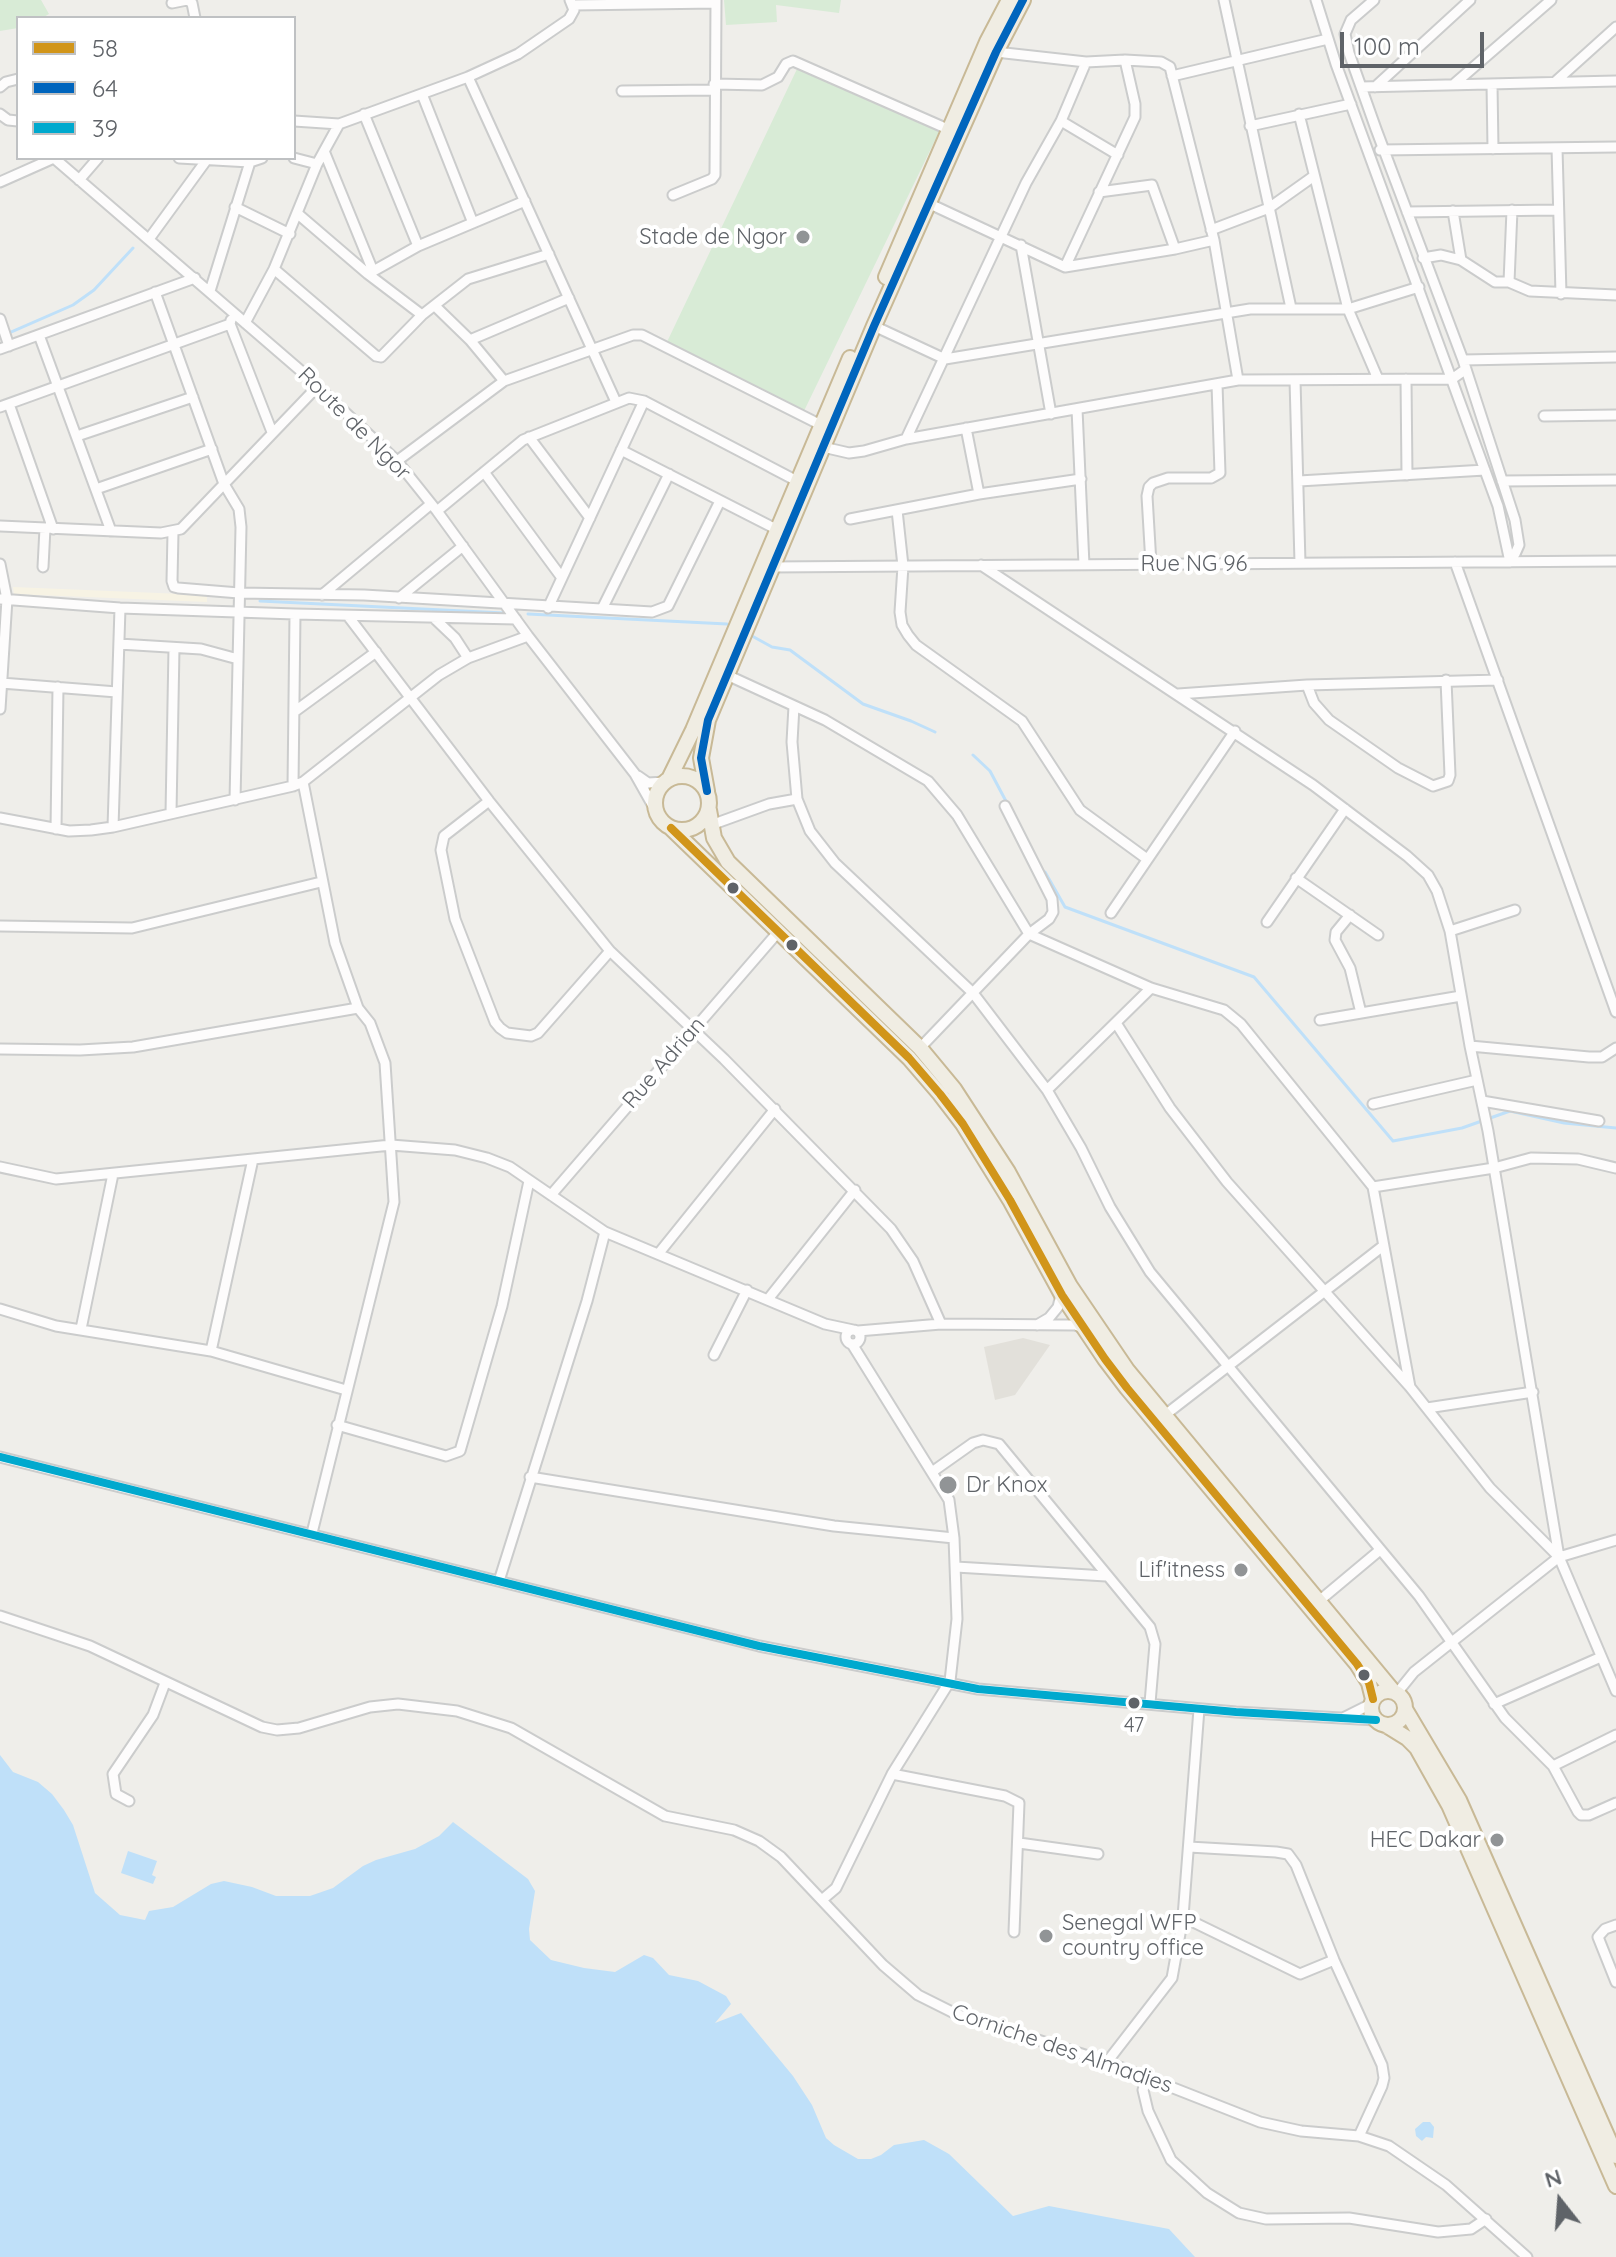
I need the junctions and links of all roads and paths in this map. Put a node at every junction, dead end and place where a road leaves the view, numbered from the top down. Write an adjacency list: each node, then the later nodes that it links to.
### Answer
1 (187, 0): 10 (street)
2 (1009, 0): 36 (highway)
3 (1023, 0): 14 (highway)
4 (1224, 0): 17 (street)
5 (1316, 0): 13 (street)
6 (1374, 0): 25 (street)
7 (1470, 0): 26 (street)
8 (1551, 0): 23 (street)
9 (716, 1): 11 (street); 24 (street)
10 (172, 3)
11 (572, 3): 19 (street)
12 (1616, 27): 21 (street)
13 (1328, 39): 17 (street); 29 (street)
14 (996, 52): 16 (street); 59 (highway)
15 (1125, 60): 16 (street); 18 (street); 43 (street)
16 (1086, 62): 33 (street)
17 (1236, 62): 18 (street); 35 (street)
18 (1172, 76): 69 (street)
19 (468, 77): 28 (street); 58 (street)
20 (1616, 81): 21 (street)
21 (1555, 82): 22 (street)
22 (1492, 84): 23 (street); 39 (street)
23 (1453, 85): 26 (street)
24 (714, 87): 27 (street); 36 (street); 57 (street)
25 (1361, 87): 26 (street); 41 (street)
26 (1375, 87)
27 (622, 91)
28 (422, 94): 30 (street); 67 (street)
29 (1351, 104): 31 (street); 40 (street)
30 (364, 114): 34 (street); 73 (street)
31 (1299, 114): 35 (street); 53 (street)
32 (296, 121): 34 (street)
33 (1061, 121): 43 (street); 70 (street)
34 (339, 124): 42 (street)
35 (1250, 126): 61 (street)
36 (950, 130): 125 (highway)
37 (1616, 147): 38 (street)
38 (1557, 148): 39 (street); 63 (street)
39 (1493, 149): 41 (street)
40 (1369, 150): 41 (street); 83 (street)
41 (1384, 150): 65 (street)
42 (324, 151): 52 (street); 80 (street)
43 (1118, 155): 56 (street)
44 (296, 159): 52 (street)
45 (50, 160): 55 (street)
46 (56, 160): 54 (street, Route de Ngor)
47 (96, 160): 54 (street)
48 (207, 160): 71 (street)
49 (222, 160): 51 (street)
50 (256, 160): 51 (street)
51 (250, 162): 60 (street)
52 (317, 164): 66 (street)
53 (1314, 176): 61 (street); 91 (street)
54 (79, 180): 71 (street, Route de Ngor)
55 (0, 182)
56 (1099, 192): 74 (street); 78 (street)
57 (673, 195)
58 (525, 201): 67 (street); 75 (street)
59 (930, 204): 70 (street); 98 (highway)
60 (235, 207): 68 (street); 84 (street)
61 (1269, 208): 69 (street); 90 (street)
62 (1512, 210): 63 (street); 64 (street); 82 (street)
63 (1557, 210): 86 (street)
64 (1453, 211): 65 (street); 77 (street)
65 (1407, 212): 76 (street)
66 (298, 214): 68 (street); 80 (street)
67 (473, 223): 73 (street)
68 (290, 234): 79 (street)
69 (1212, 235): 74 (street); 93 (street)
70 (1003, 237): 72 (street); 106 (street)
71 (149, 239): 81 (street, Route de Ngor)
72 (1021, 245): 78 (street); 103 (street)
73 (418, 246): 80 (street)
74 (1175, 249): 78 (street)
75 (549, 254): 88 (street); 89 (street)
76 (1423, 258): 77 (street); 107 (street)
77 (1461, 260): 82 (street)
78 (1065, 267)
79 (274, 269): 94 (street); 96 (street)
80 (370, 273): 94 (street)
81 (195, 278): 84 (street, Route de Ngor); 85 (street)
82 (1509, 282): 86 (street)
83 (1419, 287): 91 (street); 110 (street)
84 (210, 291): 92 (street, Route de Ngor)
85 (155, 292): 99 (street); 102 (street)
86 (1561, 294): 87 (street)
87 (1616, 295)
88 (569, 298): 100 (street); 104 (street)
89 (435, 306): 94 (street); 100 (street)
90 (1291, 308): 91 (street); 93 (street)
91 (1348, 309): 108 (street)
92 (235, 313): 96 (street, Route de Ngor); 97 (street)
93 (1225, 313): 103 (street); 111 (street)
94 (422, 315)
95 (0, 319): 101 (street)
96 (245, 323): 116 (street, Route de Ngor)
97 (230, 324): 102 (street); 127 (street)
98 (874, 326): 106 (street); 131 (highway)
99 (39, 335): 101 (street); 115 (street)
100 (470, 340): 113 (street)
101 (5, 342)
102 (174, 344): 115 (street); 117 (street)
103 (1039, 345): 106 (street); 122 (street)
104 (592, 349): 113 (street); 119 (street); 125 (street)
105 (1616, 357): 107 (street)
106 (945, 359): 130 (street)
107 (1464, 364): 110 (street); 143 (street)
108 (1378, 379): 109 (street); 112 (street)
109 (1406, 379): 110 (street); 138 (street)
110 (1452, 379): 135 (street)
111 (1238, 380): 112 (street); 114 (street)
112 (1295, 380): 142 (street)
113 (504, 381): 134 (street)
114 (1217, 384): 121 (street); 163 (street)
115 (58, 386): 120 (street); 128 (street)
116 (317, 387): 127 (street); 134 (street, Route de Ngor)
117 (193, 397): 128 (street); 132 (street)
118 (644, 401): 119 (street); 133 (street); 141 (street)
119 (616, 402): 129 (street)
120 (4, 405): 153 (street)
121 (1077, 409): 122 (street); 139 (street)
122 (1051, 414): 126 (street)
123 (1616, 415): 124 (street)
124 (1544, 416)
125 (821, 425): 141 (highway)
126 (966, 428): 130 (street); 146 (street)
127 (272, 432): 144 (street)
128 (77, 436): 145 (street)
129 (529, 437): 136 (street); 150 (street)
130 (906, 439): 131 (street)
131 (823, 447): 168 (highway)
132 (212, 449): 144 (street); 145 (street)
133 (621, 450): 137 (street); 150 (street)
134 (397, 461): 148 (street, Route de Ngor)
135 (1485, 470): 138 (street); 158 (street)
136 (484, 472): 148 (street); 169 (street)
137 (669, 474): 147 (street); 178 (street)
138 (1407, 475): 142 (street)
139 (1081, 479): 146 (street); 165 (street)
140 (1616, 480): 143 (street)
141 (797, 481): 154 (highway)
142 (1299, 481): 161 (street)
143 (1502, 481): 158 (street)
144 (224, 484): 156 (street); 171 (street)
145 (96, 489): 155 (street)
146 (979, 494): 149 (street)
147 (720, 501): 154 (street); 178 (street)
148 (434, 507): 157 (street, Route de Ngor); 172 (street)
149 (897, 510): 151 (street); 166 (street)
150 (590, 518): 169 (street)
151 (850, 519)
152 (0, 526): 153 (street)
153 (49, 529): 155 (street); 167 (street)
154 (776, 529): 204 (highway)
155 (111, 531): 156 (street)
156 (173, 532): 171 (street)
157 (463, 546): 173 (street); 175 (street, Route de Ngor)
158 (1510, 560): 159 (street, Rue NG 96); 160 (street, Rue NG 96)
159 (1616, 561)
160 (1455, 562): 161 (street, Rue NG 96); 192 (street)
161 (1300, 563): 163 (street, Rue NG 96)
162 (0, 564): 170 (street)
163 (1151, 564): 165 (street, Rue NG 96)
164 (981, 565): 165 (street, Rue NG 96); 166 (street, Rue NG 96); 197 (street)
165 (1084, 565)
166 (903, 566): 168 (street, Rue NG 96); 219 (street)
167 (43, 567)
168 (771, 567): 190 (highway)
169 (562, 578): 177 (street)
170 (3, 584): 174 (street)
171 (239, 593): 172 (street); 179 (street)
172 (322, 595): 173 (street)
173 (399, 598): 175 (street)
174 (3, 599): 176 (street); 193 (street)
175 (507, 605): 177 (street); 183 (street, Route de Ngor)
176 (120, 608): 179 (street); 185 (street)
177 (548, 608): 178 (street)
178 (602, 609)
179 (239, 612): 180 (street); 189 (street)
180 (295, 614): 181 (street); 201 (street)
181 (348, 616): 182 (street); 187 (street)
182 (434, 618): 183 (street); 188 (street)
183 (516, 619): 184 (street, Route de Ngor)
184 (528, 636): 188 (street); 203 (street, Route de Ngor)
185 (119, 644): 186 (street); 196 (street)
186 (174, 648): 189 (street); 212 (street)
187 (376, 652): 198 (street); 201 (street)
188 (468, 658): 198 (street)
189 (238, 659): 208 (street)
190 (727, 675): 199 (street); 206 (highway)
191 (1446, 680): 192 (street); 194 (street); 194 (street)
192 (1498, 680): 236 (street)
193 (1, 683): 195 (street); 200 (street)
194 (1307, 685): 197 (street)
195 (58, 687): 196 (street); 218 (street)
196 (117, 692): 216 (street)
197 (1177, 694): 202 (street)
198 (411, 697): 205 (street); 209 (street)
199 (794, 706): 207 (street); 229 (street)
200 (0, 709)
201 (294, 712): 205 (street)
202 (1235, 731): 211 (street); 219 (street)
203 (635, 774): 204 (street); 213 (street, Route de Ngor)
204 (667, 781): 206 (highway); 213 (highway)
205 (298, 784): 208 (street); 221 (street)
206 (707, 791): 215 (highway)
207 (797, 799): 215 (street); 233 (street)
208 (235, 800): 212 (street)
209 (489, 801): 231 (street); 231 (street)
210 (1005, 806): 229 (street)
211 (1345, 809): 220 (street); 228 (street)
212 (171, 813): 216 (street)
213 (657, 813): 217 (highway)
214 (0, 818): 218 (street)
215 (710, 818): 217 (highway); 242 (highway)
216 (113, 827): 218 (street)
217 (671, 828): 227 (highway)
218 (56, 829)
219 (1147, 859): 223 (street)
220 (1296, 878): 224 (street); 225 (street)
221 (321, 882): 226 (street); 235 (street)
222 (1515, 910): 228 (street)
223 (1111, 913)
224 (1350, 915): 230 (street); 237 (street)
225 (1267, 922)
226 (0, 926)
227 (779, 931): 240 (street, Rue Adrian); 266 (highway)
228 (1450, 931): 234 (street)
229 (1029, 934): 232 (street); 233 (street)
230 (1378, 935)
231 (610, 951): 240 (street)
232 (1151, 988): 239 (street); 258 (street)
233 (973, 993): 242 (street); 246 (street)
234 (1461, 996): 237 (street); 241 (street)
235 (358, 1008): 244 (street); 251 (street)
236 (1616, 1012)
237 (1361, 1013): 238 (street)
238 (1320, 1020)
239 (1116, 1023): 246 (street); 265 (street)
240 (692, 1030): 249 (street); 260 (street, Rue Adrian)
241 (1470, 1046): 243 (street); 245 (street)
242 (920, 1048): 281 (highway)
243 (1616, 1048)
244 (0, 1049)
245 (1477, 1080): 247 (street); 248 (street)
246 (1047, 1090): 276 (street)
247 (1373, 1104)
248 (1483, 1104): 250 (street); 254 (street)
249 (775, 1109): 259 (street); 263 (street)
250 (1599, 1121)
251 (391, 1145): 252 (street); 257 (street); 278 (street)
252 (253, 1159): 256 (street); 274 (street)
253 (0, 1167): 256 (street)
254 (1494, 1168): 255 (street); 258 (street); 279 (street)
255 (1616, 1168)
256 (113, 1174): 272 (street)
257 (529, 1181): 260 (street); 282 (street)
258 (1373, 1187): 262 (street)
259 (855, 1190): 267 (street); 269 (street)
260 (551, 1195): 261 (street)
261 (605, 1232): 263 (street); 285 (street)
262 (1383, 1246): 265 (street); 277 (street)
263 (659, 1253): 264 (street)
264 (747, 1290): 267 (street); 275 (street)
265 (1323, 1292): 276 (street); 277 (street)
266 (1062, 1295): 270 (street); 271 (highway)
267 (769, 1298): 273 (street)
268 (0, 1309): 272 (street)
269 (941, 1324): 270 (street); 273 (street)
270 (1037, 1325): 271 (street)
271 (1084, 1328): 302 (highway)
272 (81, 1329): 274 (street)
273 (855, 1336): 284 (street)
274 (211, 1351): 278 (street)
275 (714, 1355)
276 (1226, 1366): 281 (street); 289 (street)
277 (1410, 1387): 280 (street)
278 (346, 1390): 282 (street)
279 (1533, 1392): 280 (street); 290 (street)
280 (1427, 1408): 290 (street)
281 (1165, 1415): 294 (highway)
282 (337, 1425): 286 (street)
283 (0, 1457): 286 (street)
284 (932, 1472): 287 (street); 292 (street)
285 (530, 1477): 287 (street); 293 (street)
286 (312, 1533): 293 (street)
287 (954, 1538): 291 (street)
288 (1616, 1540): 290 (street)
289 (1380, 1550): 294 (street); 296 (street)
290 (1559, 1557): 296 (street); 297 (street)
291 (956, 1567): 292 (street); 298 (street)
292 (1106, 1576): 303 (street)
293 (499, 1581): 298 (street)
294 (1319, 1601): 301 (highway)
295 (0, 1616): 299 (street, Corniche des Almadies)
296 (1453, 1644): 301 (street); 304 (street)
297 (1601, 1657): 300 (street); 304 (street)
298 (950, 1681): 303 (street); 311 (street)
299 (165, 1683): 312 (street); 317 (street, Corniche des Almadies)
300 (1616, 1691)
301 (1395, 1692): 302 (highway); 306 (highway)
302 (1372, 1701): 307 (street); 308 (highway)
303 (1150, 1703): 305 (street)
304 (1494, 1704): 310 (street)
305 (1199, 1709): 307 (street); 315 (street)
306 (1405, 1709): 308 (highway); 326 (highway)
307 (1345, 1717): 308 (street)
308 (1381, 1722): 327 (highway)
309 (1616, 1735): 310 (street)
310 (1553, 1766): 313 (street)
311 (892, 1774): 314 (street); 317 (street)
312 (129, 1801)
313 (1616, 1803)
314 (1019, 1843): 316 (street); 320 (street)
315 (1189, 1847): 318 (street); 321 (street)
316 (1098, 1854)
317 (823, 1899): 323 (street, Corniche des Almadies)
318 (1183, 1917): 321 (street); 323 (street)
319 (1616, 1925): 322 (street)
320 (1014, 1932)
321 (1334, 1960): 325 (street)
322 (1616, 1982)
323 (1107, 2062): 324 (street, Corniche des Almadies)
324 (1147, 2078): 325 (street, Corniche des Almadies); 328 (street)
325 (1359, 2136): 328 (street, Corniche des Almadies)
326 (1616, 2156)
327 (1616, 2186)
328 (1486, 2219): 329 (street, Corniche des Almadies)
329 (1527, 2257)

